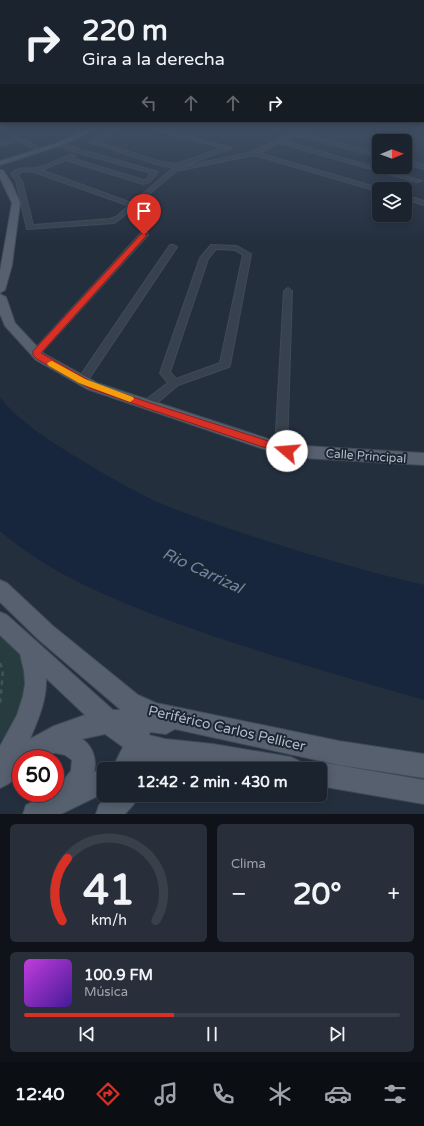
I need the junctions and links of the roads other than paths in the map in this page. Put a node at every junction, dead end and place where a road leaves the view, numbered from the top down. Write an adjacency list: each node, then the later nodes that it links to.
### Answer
1 (45, 166): 7 (street)
2 (90, 166): 9 (street)
3 (132, 166): 9 (street)
4 (193, 166): 15 (street)
5 (298, 166): 11 (street)
6 (366, 166): 10 (street)
7 (35, 170): 13 (street); 15 (street)
8 (1, 175): 18 (main road)
9 (148, 181): 13 (street)
10 (419, 181)
11 (372, 188)
12 (412, 199): 14 (street)
13 (127, 203): 15 (street)
14 (424, 203)
15 (94, 224)
16 (144, 235): 21 (street)
17 (173, 247): 22 (street)
18 (0, 290)
19 (288, 291): 25 (street)
20 (0, 297): 21 (main road, Calle Principal)
21 (36, 353): 22 (main road, Calle Principal)
22 (82, 381): 24 (main road, Calle Principal)
23 (174, 383): 23 (street); 24 (street)
24 (147, 405): 25 (main road, Calle Principal)
25 (281, 449): 26 (main road, Calle Principal)
26 (424, 459)
27 (0, 589): 30 (main road, Periférico Carlos Pellicer)
28 (0, 622): 29 (main road)
29 (29, 649): 31 (main road); 36 (main road)
30 (134, 711): 31 (main road); 33 (main road); 37 (main road, Periférico Carlos Pellicer)
31 (108, 721): 32 (main road); 33 (main road)
32 (42, 743): 39 (main road); 42 (main road)
33 (147, 755): 34 (main road); 35 (main road)
34 (136, 762)
35 (219, 762)
36 (0, 766)
37 (424, 766)
38 (327, 775): 41 (main road)
39 (0, 776)
40 (97, 783): 43 (main road)
41 (424, 792)
42 (64, 798)
43 (64, 800)
44 (59, 802): 46 (main road)
45 (119, 802): 47 (main road)
46 (35, 814)
47 (108, 814)

